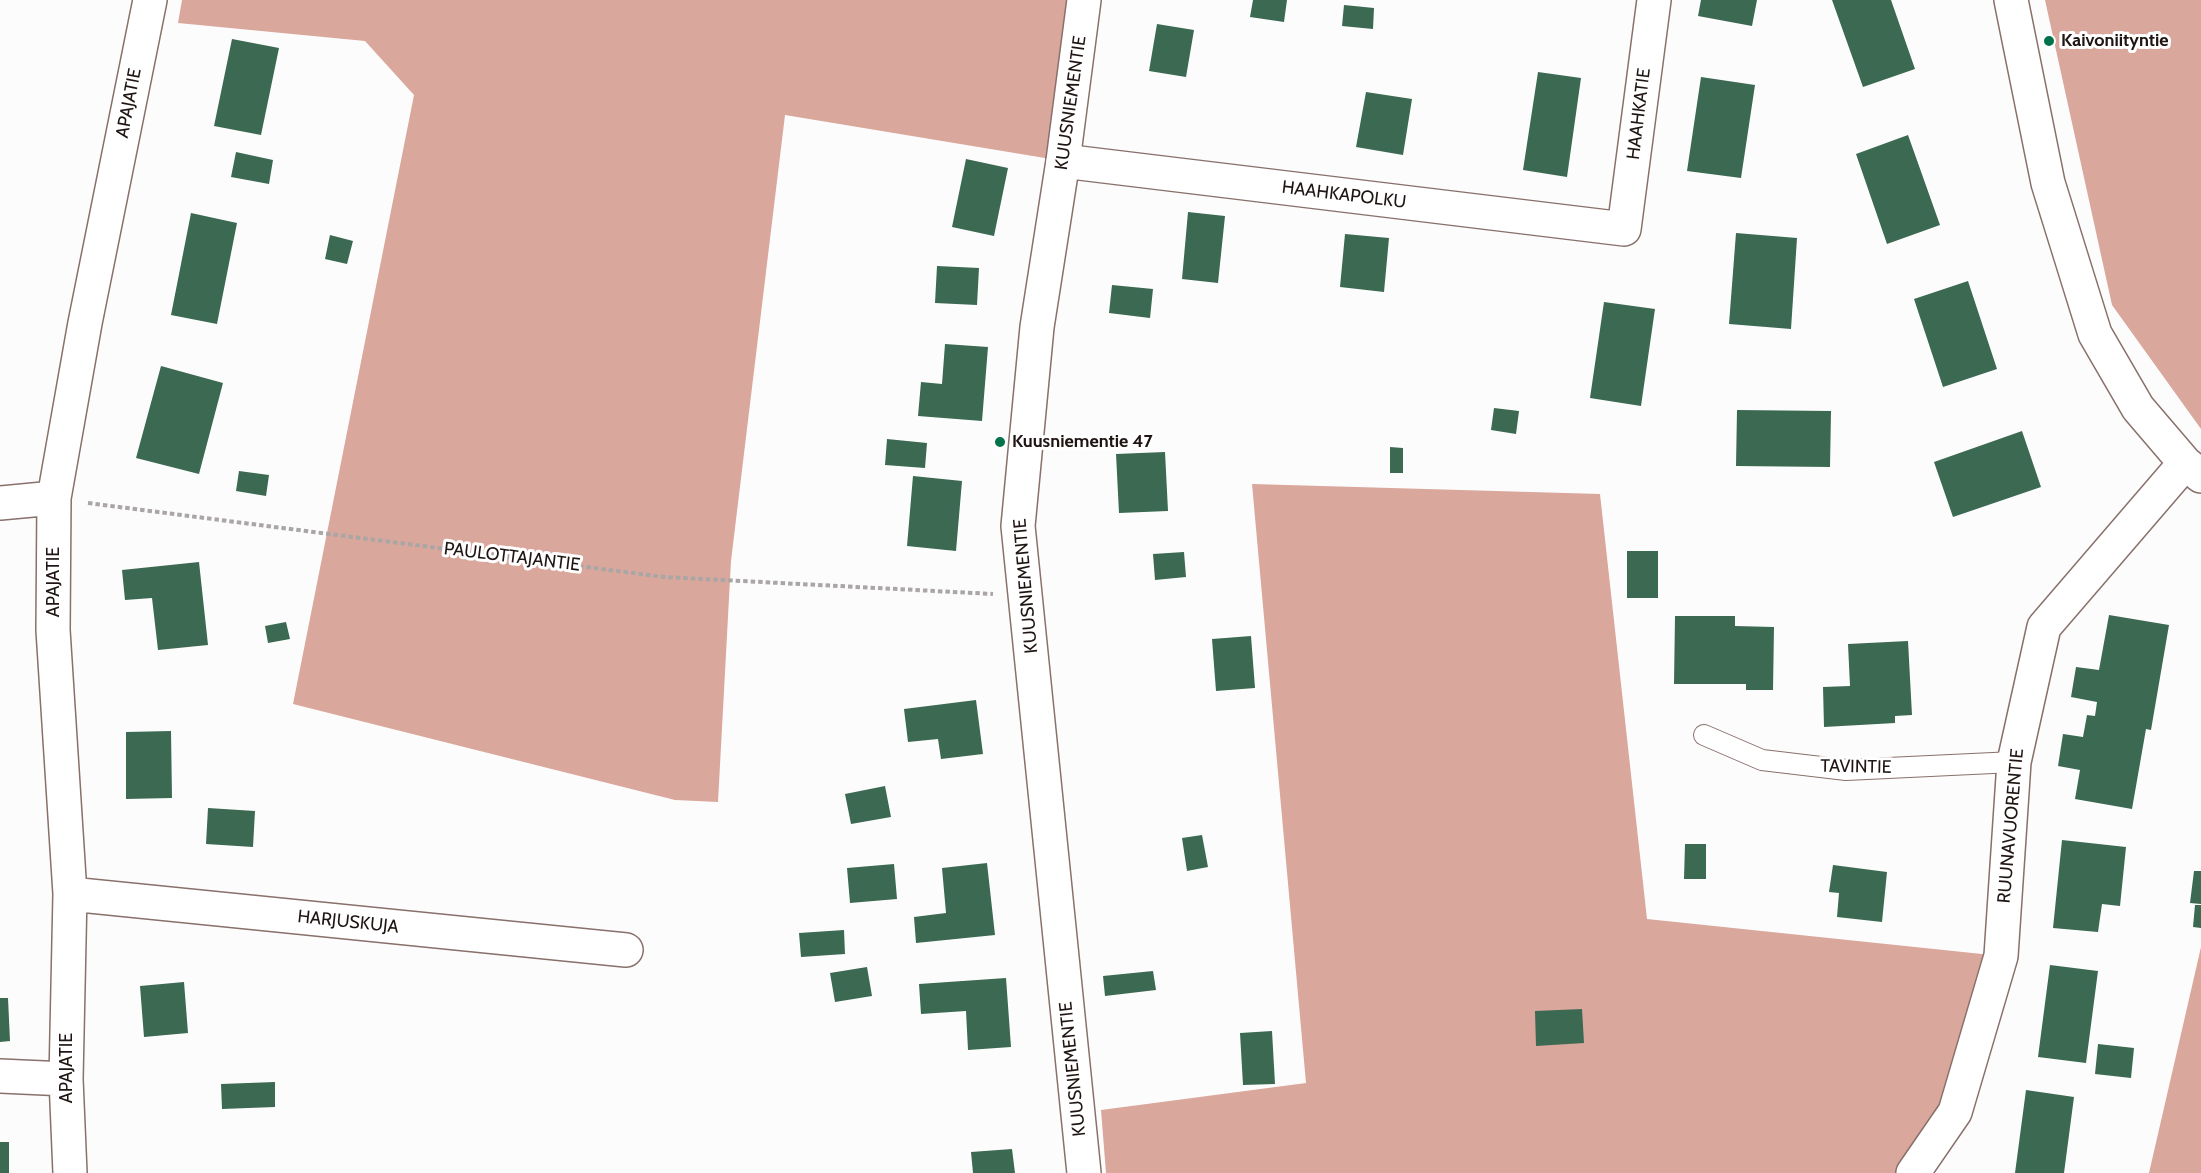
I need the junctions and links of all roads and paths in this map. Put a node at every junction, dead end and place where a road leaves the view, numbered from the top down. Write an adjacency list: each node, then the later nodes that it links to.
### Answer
1 (150, 0): 8 (street, APAJATIE)
2 (1084, 0): 5 (street, KUUSNIEMENTIE)
3 (1654, 0): 6 (street, HAAHKATIE)
4 (2011, 0): 7 (street)
5 (1063, 161): 6 (street, HAAHKAPOLKU); 10 (street, KUUSNIEMENTIE)
6 (1624, 229)
7 (2193, 470): 12 (street, RUUNAVUORENTIE)
8 (54, 498): 9 (street); 10 (path, PAULOTTAJANTIE); 13 (street, APAJATIE)
9 (0, 503)
10 (1026, 595): 18 (street, KUUSNIEMENTIE)
11 (1704, 735): 12 (lane, TAVINTIE)
12 (2014, 762): 19 (street, RUUNAVUORENTIE)
13 (70, 894): 14 (street, HARJUSKUJA); 16 (street, APAJATIE)
14 (626, 951)
15 (0, 1076): 16 (street)
16 (66, 1079): 17 (street, APAJATIE)
17 (70, 1173)
18 (1084, 1173)
19 (1913, 1173)

